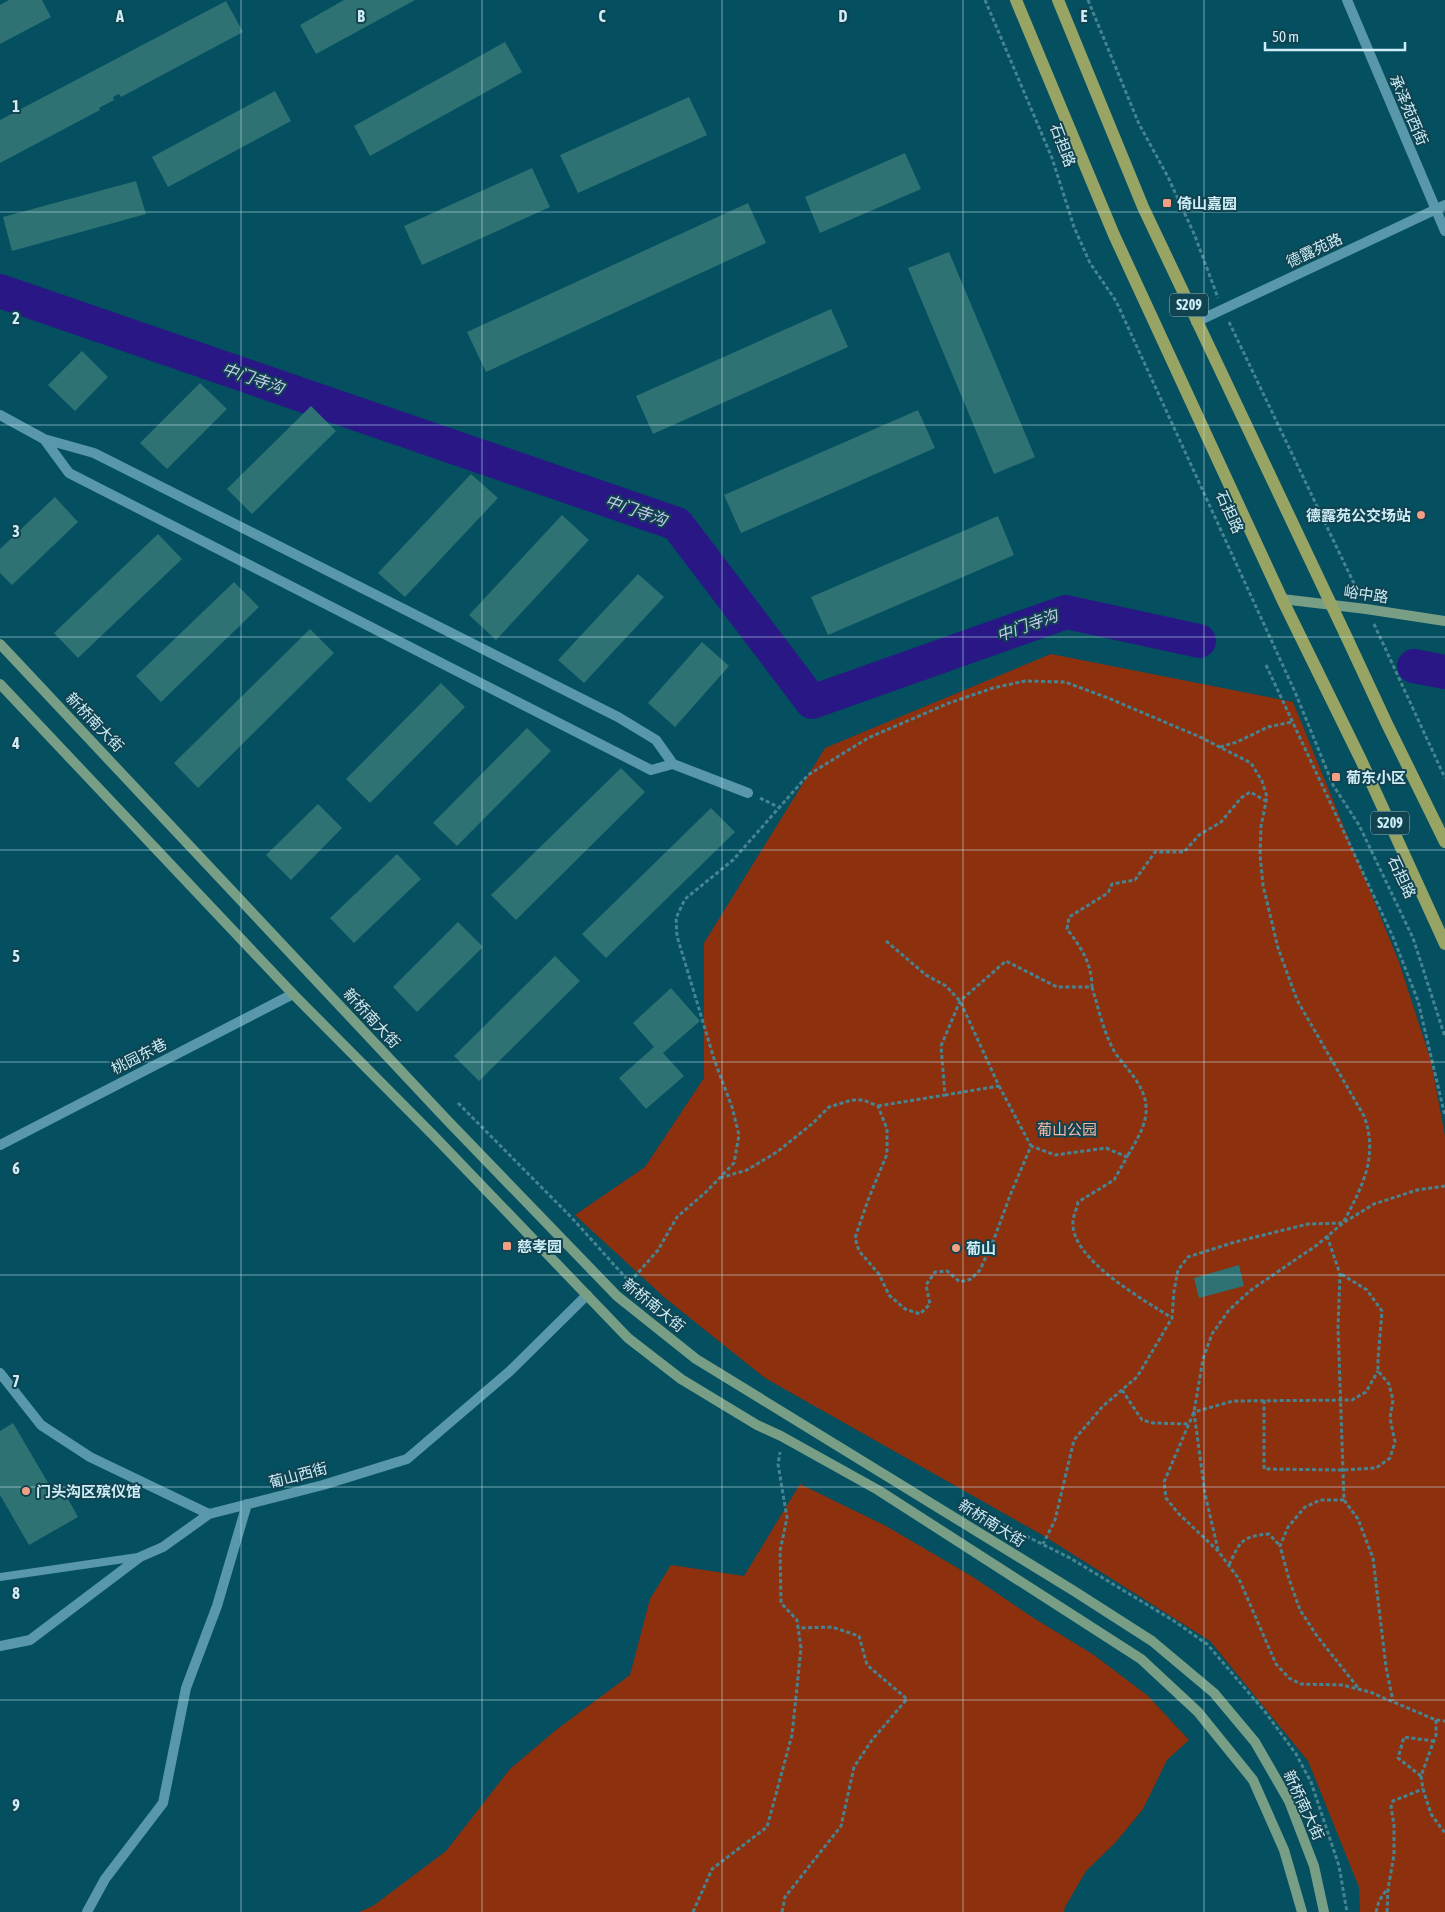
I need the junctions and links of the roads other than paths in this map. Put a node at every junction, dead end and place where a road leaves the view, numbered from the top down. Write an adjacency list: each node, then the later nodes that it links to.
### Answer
1 (1016, 0): 10 (main road, 石担路 / S209)
2 (1058, 0): 7 (main road, S209)
3 (1347, 0): 5 (street, 承泽苑西街)
4 (1445, 205): 5 (street, 德露苑路)
5 (1435, 210): 6 (street, 承泽苑西街); 7 (street, 德露苑路)
6 (1445, 231)
7 (1196, 322): 11 (main road, S209)
8 (0, 415): 9 (street)
9 (44, 439): 15 (street); 15 (street)
10 (1282, 599): 11 (main road, 峪中路); 18 (main road, 石担路 / S209)
11 (1332, 604): 12 (main road, 峪中路); 17 (main road, S209)
12 (1445, 621)
13 (0, 644): 30 (main road, 新桥南大街)
14 (0, 684): 19 (main road)
15 (673, 764): 16 (street)
16 (748, 793)
17 (1445, 842)
18 (1445, 944)
19 (293, 994): 20 (street, 桃园东巷); 21 (main road)
20 (0, 1145)
21 (587, 1295): 23 (street, 葡山西街); 29 (main road)
22 (0, 1373): 24 (street)
23 (248, 1504): 24 (street, 葡山西街); 28 (street)
24 (209, 1514): 25 (street)
25 (140, 1557): 26 (lane); 27 (street)
26 (0, 1577)
27 (0, 1646)
28 (87, 1912)
29 (1302, 1912)
30 (1324, 1912)

